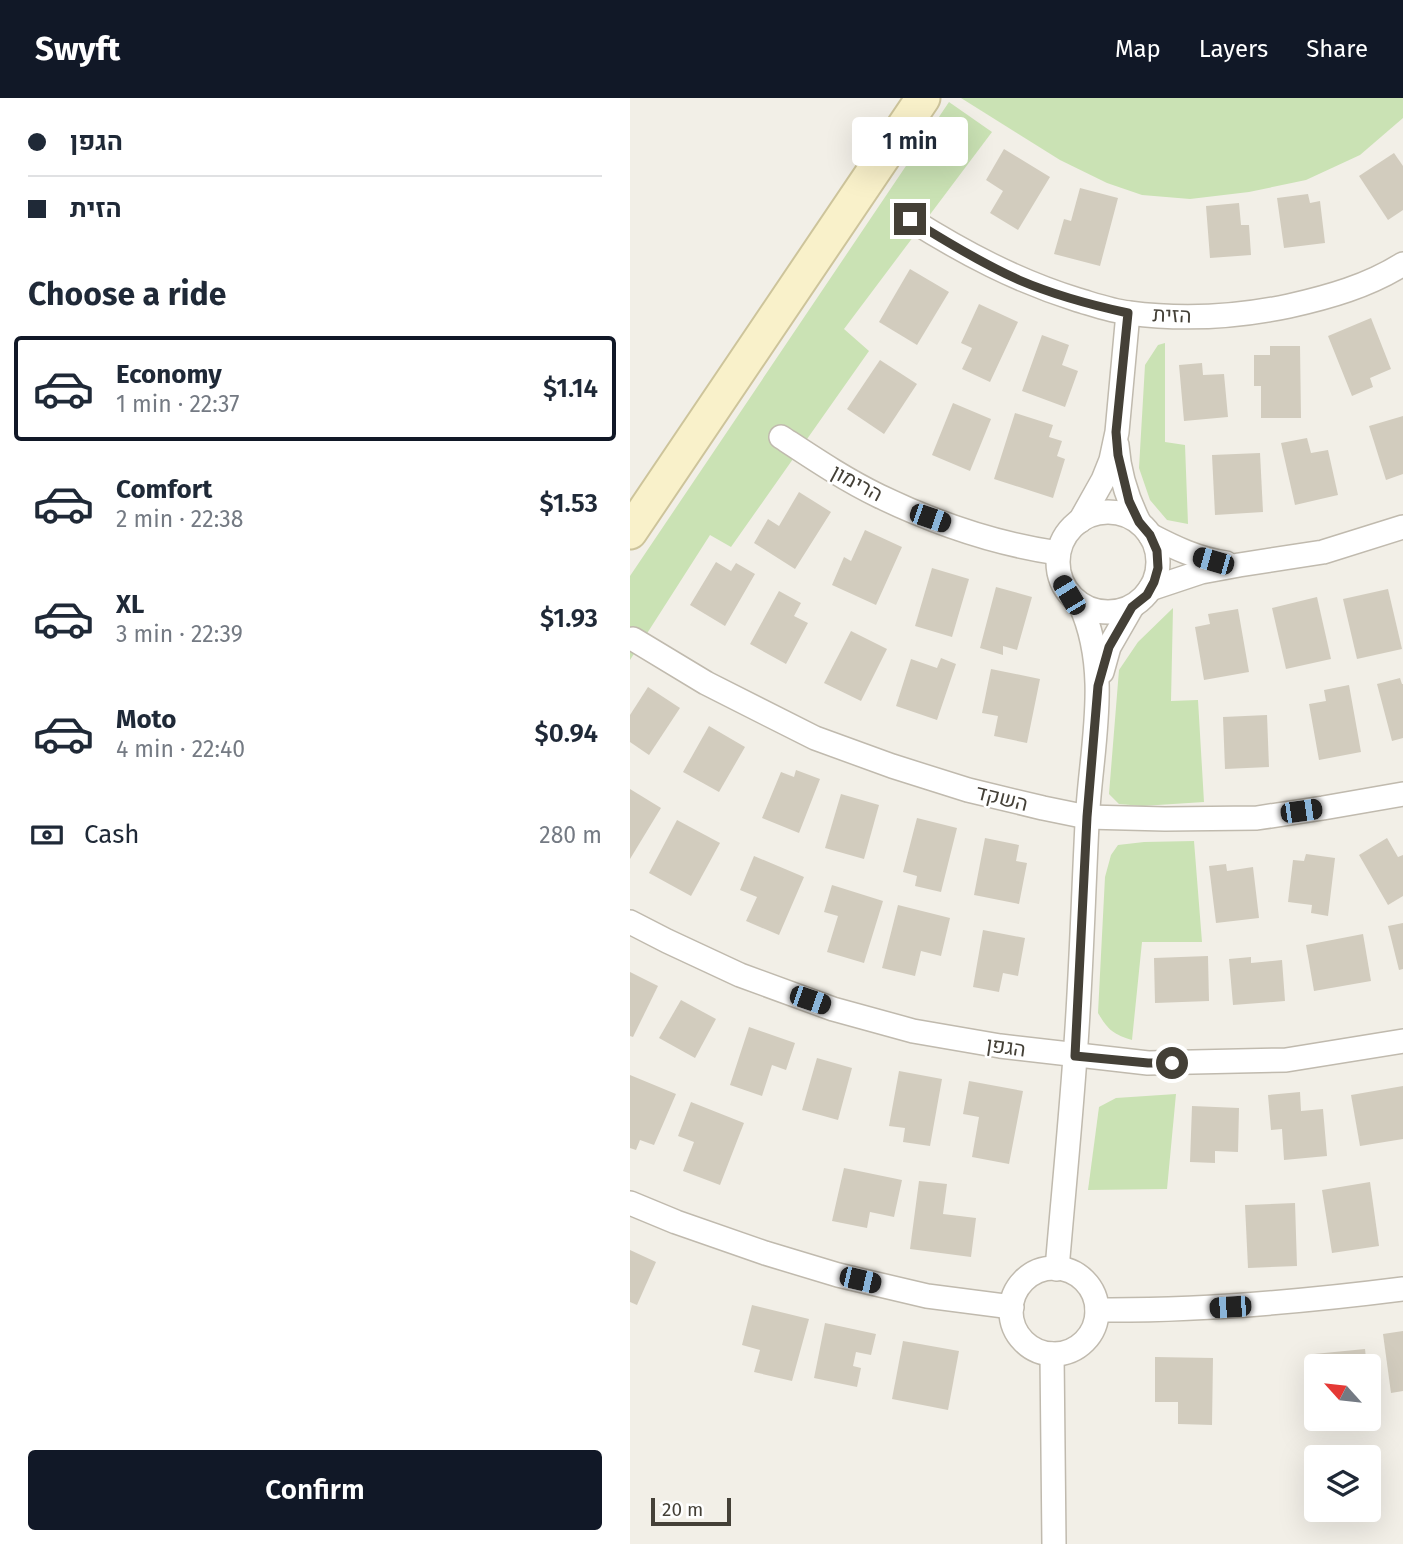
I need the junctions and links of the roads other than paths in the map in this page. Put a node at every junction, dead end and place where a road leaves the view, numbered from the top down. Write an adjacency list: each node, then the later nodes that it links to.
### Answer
1 (923, 98): 10 (main road)
2 (910, 219): 4 (street, הזית)
3 (1403, 264): 4 (street, הזית)
4 (1128, 313): 5 (street)
5 (1116, 432): 7 (street); 9 (street)
6 (781, 437): 11 (street, הרימון)
7 (1080, 521): 9 (street); 11 (street)
8 (1403, 527): 12 (street)
9 (1145, 528): 12 (street); 13 (street)
10 (630, 532)
11 (1058, 553): 14 (street)
12 (1240, 565): 13 (street)
13 (1150, 589): 15 (street)
14 (1080, 604): 15 (street); 17 (street)
15 (1132, 607): 17 (street)
16 (633, 639): 19 (street, השקד)
17 (1098, 686): 19 (street)
18 (1403, 794): 19 (street, השקד)
19 (1087, 817): 22 (street)
20 (630, 922): 22 (street, הגפן)
21 (1403, 1041): 22 (street, הגפן)
22 (1075, 1056): 24 (street)
23 (630, 1203): 26 (street)
24 (1057, 1269): 26 (street); 27 (street)
25 (1403, 1289): 27 (street)
26 (1012, 1307): 28 (street)
27 (1097, 1310): 28 (street)
28 (1052, 1354): 29 (street)
29 (1054, 1544)

